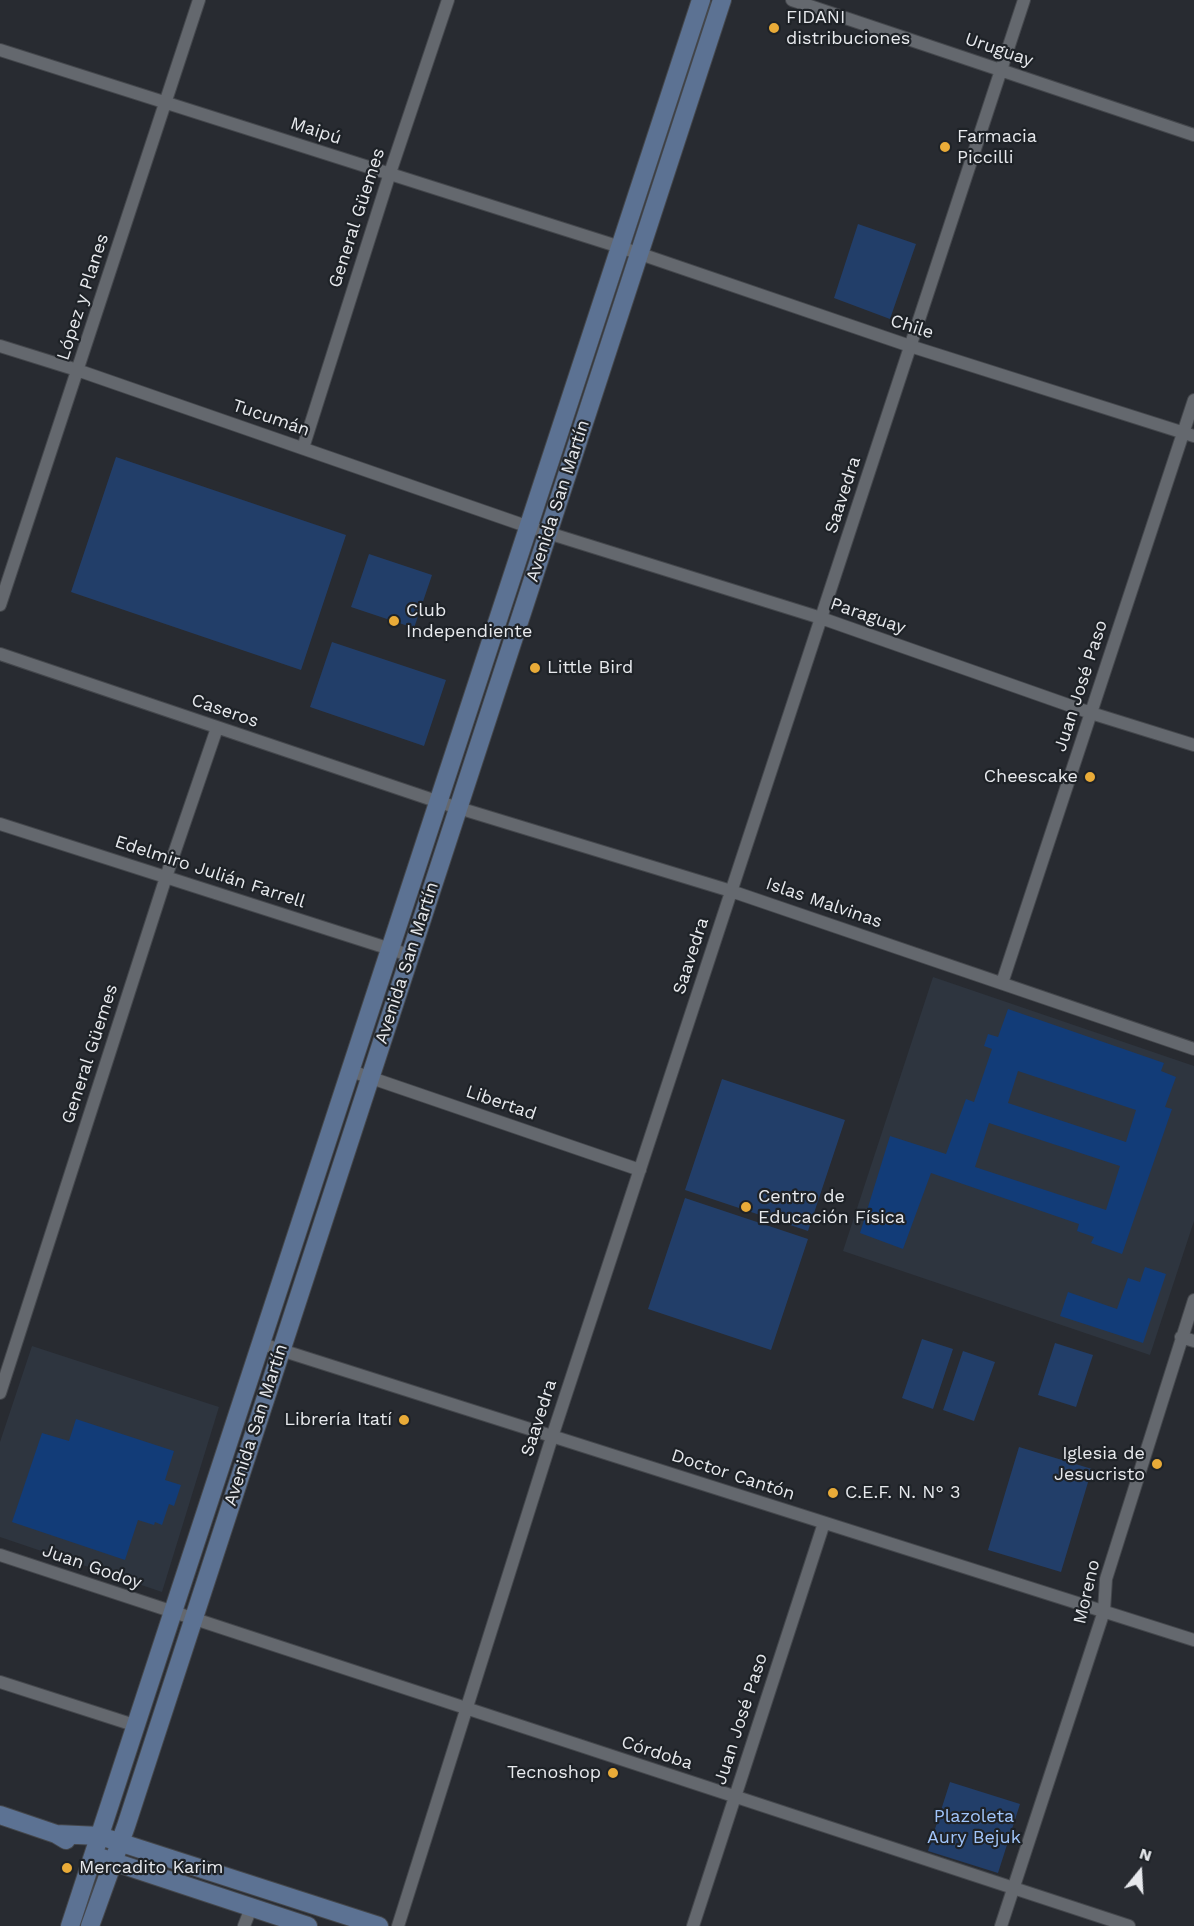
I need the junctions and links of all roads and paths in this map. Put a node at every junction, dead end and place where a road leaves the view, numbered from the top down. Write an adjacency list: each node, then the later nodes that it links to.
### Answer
1 (200, 0): 9 (street, López y Planes)
2 (448, 0): 11 (street, General Güemes)
3 (701, 0): 12 (main road, Avenida San Martín)
4 (722, 0): 13 (main road, Avenida San Martín)
5 (792, 0): 8 (street, Uruguay)
6 (1024, 0): 8 (street, Saavedra)
7 (0, 50): 9 (street, Maipú)
8 (1001, 69): 10 (street, Uruguay); 15 (street, Saavedra)
9 (166, 102): 11 (street, Maipú); 16 (street, López y Planes)
10 (1194, 135)
11 (390, 173): 12 (street, Maipú); 19 (street, General Güemes)
12 (620, 247): 13 (street, Chile); 20 (main road, Avenida San Martín)
13 (639, 253): 15 (street, Chile); 21 (main road, Avenida San Martín)
14 (0, 346): 16 (street, Tucumán)
15 (910, 346): 18 (street, Chile); 23 (street, Saavedra)
16 (77, 370): 19 (street, Tucumán); 22 (street, López y Planes)
17 (1194, 400): 18 (street, Juan José Paso)
18 (1189, 434): 25 (street, Juan José Paso)
19 (303, 448): 20 (street, Tucumán)
20 (529, 527): 21 (street, Paraguay); 28 (main road, Avenida San Martín)
21 (548, 532): 23 (street, Paraguay); 29 (main road, Avenida San Martín)
22 (0, 604)
23 (821, 618): 25 (street, Paraguay); 32 (street, Saavedra)
24 (0, 654): 26 (street, Caseros)
25 (1091, 713): 27 (street, Paraguay); 35 (street, Juan José Paso)
26 (217, 728): 28 (street, Caseros); 31 (street, General Güemes)
27 (1194, 745)
28 (439, 802): 29 (street, Islas Malvinas); 33 (main road, Avenida San Martín)
29 (458, 808): 32 (street, Islas Malvinas); 34 (main road, Avenida San Martín)
30 (0, 824): 31 (street, Edelmiro Julián Farrell)
31 (166, 877): 33 (street, Edelmiro Julián Farrell); 45 (street, General Güemes)
32 (731, 891): 35 (street, Islas Malvinas); 39 (street, Saavedra)
33 (391, 949): 34 (street, Edelmiro Julián Farrell); 37 (main road, Avenida San Martín)
34 (410, 955): 38 (main road, Avenida San Martín)
35 (1002, 983): 36 (street, Islas Malvinas)
36 (1194, 1049)
37 (351, 1071): 38 (street, Libertad); 43 (main road, Avenida San Martín)
38 (369, 1077): 39 (street, Libertad); 44 (main road, Avenida San Martín)
39 (640, 1170): 46 (street, Saavedra)
40 (1194, 1300): 41 (street, Moreno)
41 (1181, 1337): 42 (street); 49 (street, Moreno)
42 (1194, 1341)
43 (262, 1344): 44 (street, Doctor Cantón); 50 (main road, Avenida San Martín)
44 (280, 1350): 46 (street, Doctor Cantón); 51 (main road, Avenida San Martín)
45 (0, 1393)
46 (552, 1437): 47 (street, Doctor Cantón); 54 (street, Saavedra)
47 (824, 1523): 49 (street, Doctor Cantón); 56 (street, Juan José Paso)
48 (0, 1555): 50 (street, Juan Godoy)
49 (1104, 1611): 52 (street, Doctor Cantón); 63 (street, Moreno)
50 (173, 1614): 51 (street, Córdoba); 55 (main road, Avenida San Martín)
51 (193, 1620): 54 (street, Córdoba); 60 (main road, Avenida San Martín)
52 (1194, 1640)
53 (0, 1682): 55 (street)
54 (466, 1710): 56 (street, Córdoba); 70 (street, Saavedra)
55 (137, 1726): 59 (main road, Avenida San Martín)
56 (735, 1797): 63 (street, Córdoba); 71 (street, Juan José Paso)
57 (0, 1815): 58 (main road)
58 (56, 1834): 59 (main road); 61 (main road)
59 (100, 1836): 60 (main road); 61 (main road, Avenida San Martín)
60 (120, 1842): 62 (main road, Avenida San Martín); 69 (main road)
61 (94, 1855): 62 (main road); 65 (main road, Avenida San Martín)
62 (113, 1862): 64 (main road); 66 (main road, Avenida San Martín)
63 (1014, 1888): 72 (street, Moreno); 73 (street, Córdoba)
64 (251, 1908): 67 (street); 68 (main road)
65 (70, 1926)
66 (90, 1926)
67 (244, 1926)
68 (308, 1926)
69 (379, 1926)
70 (398, 1926)
71 (693, 1926)
72 (1001, 1926)
73 (1129, 1926)

